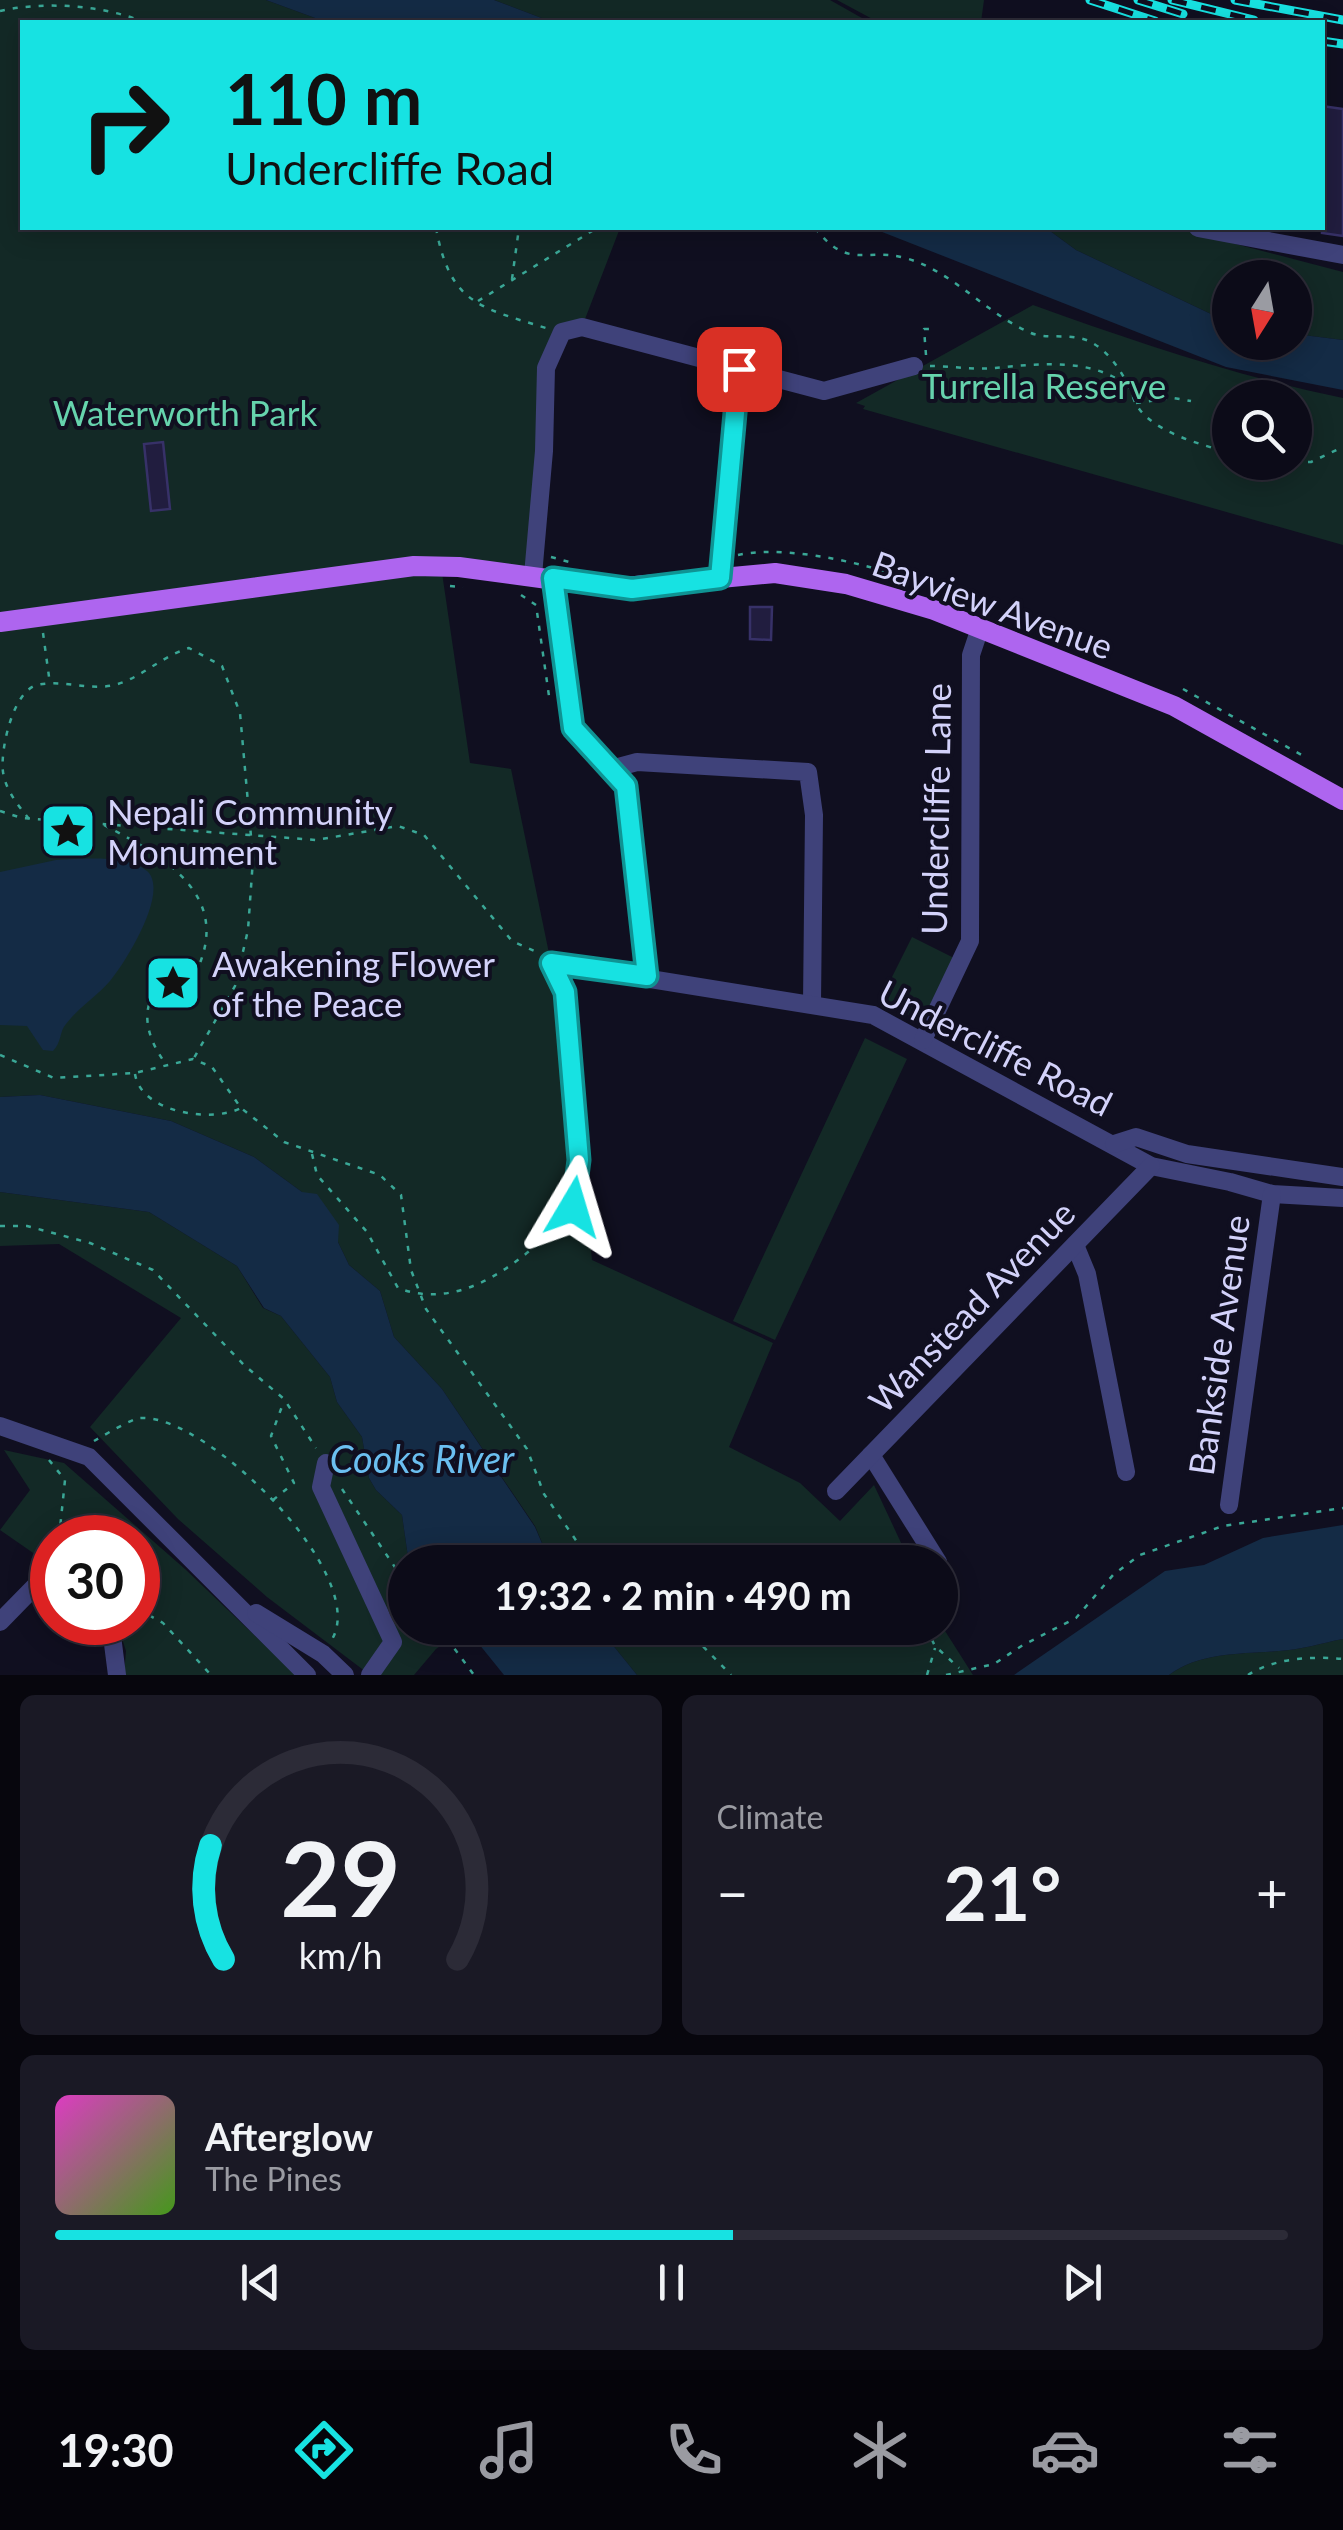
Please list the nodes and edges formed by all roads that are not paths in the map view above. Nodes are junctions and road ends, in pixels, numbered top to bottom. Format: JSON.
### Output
{"nodes":[{"id":1,"x":1208,"y":230,"type":"edge"},
{"id":2,"x":1343,"y":256,"type":"edge"},
{"id":3,"x":920,"y":361,"type":"road end"},
{"id":4,"x":739,"y":369,"type":"junction"},
{"id":5,"x":543,"y":577,"type":"junction"},
{"id":6,"x":720,"y":578,"type":"junction"},
{"id":7,"x":0,"y":622,"type":"edge"},
{"id":8,"x":979,"y":631,"type":"junction"},
{"id":9,"x":611,"y":769,"type":"junction"},
{"id":10,"x":1343,"y":800,"type":"edge"},
{"id":11,"x":647,"y":976,"type":"junction"},
{"id":12,"x":812,"y":1004,"type":"junction"},
{"id":13,"x":923,"y":1040,"type":"junction"},
{"id":14,"x":1114,"y":1144,"type":"junction"},
{"id":15,"x":1151,"y":1166,"type":"junction"},
{"id":16,"x":1343,"y":1177,"type":"edge"},
{"id":17,"x":1272,"y":1194,"type":"junction"},
{"id":18,"x":1343,"y":1198,"type":"edge"},
{"id":19,"x":573,"y":1207,"type":"road end"},
{"id":20,"x":1076,"y":1245,"type":"junction"},
{"id":21,"x":0,"y":1426,"type":"edge"},
{"id":22,"x":871,"y":1455,"type":"junction"},
{"id":23,"x":326,"y":1463,"type":"road end"},
{"id":24,"x":1126,"y":1472,"type":"dead end"},
{"id":25,"x":836,"y":1491,"type":"dead end"},
{"id":26,"x":1230,"y":1505,"type":"dead end"},
{"id":27,"x":927,"y":1545,"type":"edge"},
{"id":28,"x":30,"y":1590,"type":"edge"},
{"id":29,"x":234,"y":1600,"type":"junction"},
{"id":30,"x":0,"y":1622,"type":"edge"},
{"id":31,"x":113,"y":1645,"type":"edge"},
{"id":32,"x":317,"y":1650,"type":"junction"},
{"id":33,"x":302,"y":1671,"type":"edge"},
{"id":34,"x":117,"y":1675,"type":"edge"},
{"id":35,"x":346,"y":1675,"type":"edge"},
{"id":36,"x":370,"y":1675,"type":"edge"}],
"edges":[{"from":1,"to":2,"type":"street"},
{"from":3,"to":4,"type":"street"},
{"from":4,"to":5,"type":"street"},
{"from":4,"to":6,"type":"street"},
{"from":5,"to":6,"type":"main road","name":"Bayview Avenue"},
{"from":5,"to":7,"type":"main road","name":"Bayview Avenue"},
{"from":5,"to":9,"type":"street"},
{"from":6,"to":8,"type":"main road","name":"Bayview Avenue"},
{"from":8,"to":10,"type":"main road","name":"Bayview Avenue"},
{"from":8,"to":13,"type":"street","name":"Undercliffe Lane"},
{"from":9,"to":11,"type":"street"},
{"from":9,"to":12,"type":"street"},
{"from":11,"to":12,"type":"street","name":"Undercliffe Road"},
{"from":11,"to":19,"type":"street","name":"Undercliffe Road"},
{"from":12,"to":13,"type":"street","name":"Undercliffe Road"},
{"from":13,"to":14,"type":"street","name":"Undercliffe Road"},
{"from":14,"to":15,"type":"street","name":"Undercliffe Road"},
{"from":14,"to":16,"type":"street","name":"Undercliffe Road"},
{"from":15,"to":17,"type":"street","name":"Undercliffe Road"},
{"from":15,"to":20,"type":"street","name":"Wanstead Avenue"},
{"from":17,"to":18,"type":"street","name":"Undercliffe Road"},
{"from":17,"to":26,"type":"street","name":"Bankside Avenue"},
{"from":20,"to":22,"type":"street","name":"Wanstead Avenue"},
{"from":20,"to":24,"type":"street"},
{"from":21,"to":29,"type":"street"},
{"from":22,"to":25,"type":"street","name":"Wanstead Avenue"},
{"from":22,"to":27,"type":"street"},
{"from":23,"to":36,"type":"street"},
{"from":28,"to":30,"type":"street"},
{"from":29,"to":32,"type":"street"},
{"from":29,"to":33,"type":"street"},
{"from":31,"to":34,"type":"street"},
{"from":32,"to":33,"type":"street"},
{"from":32,"to":35,"type":"street"}]}
